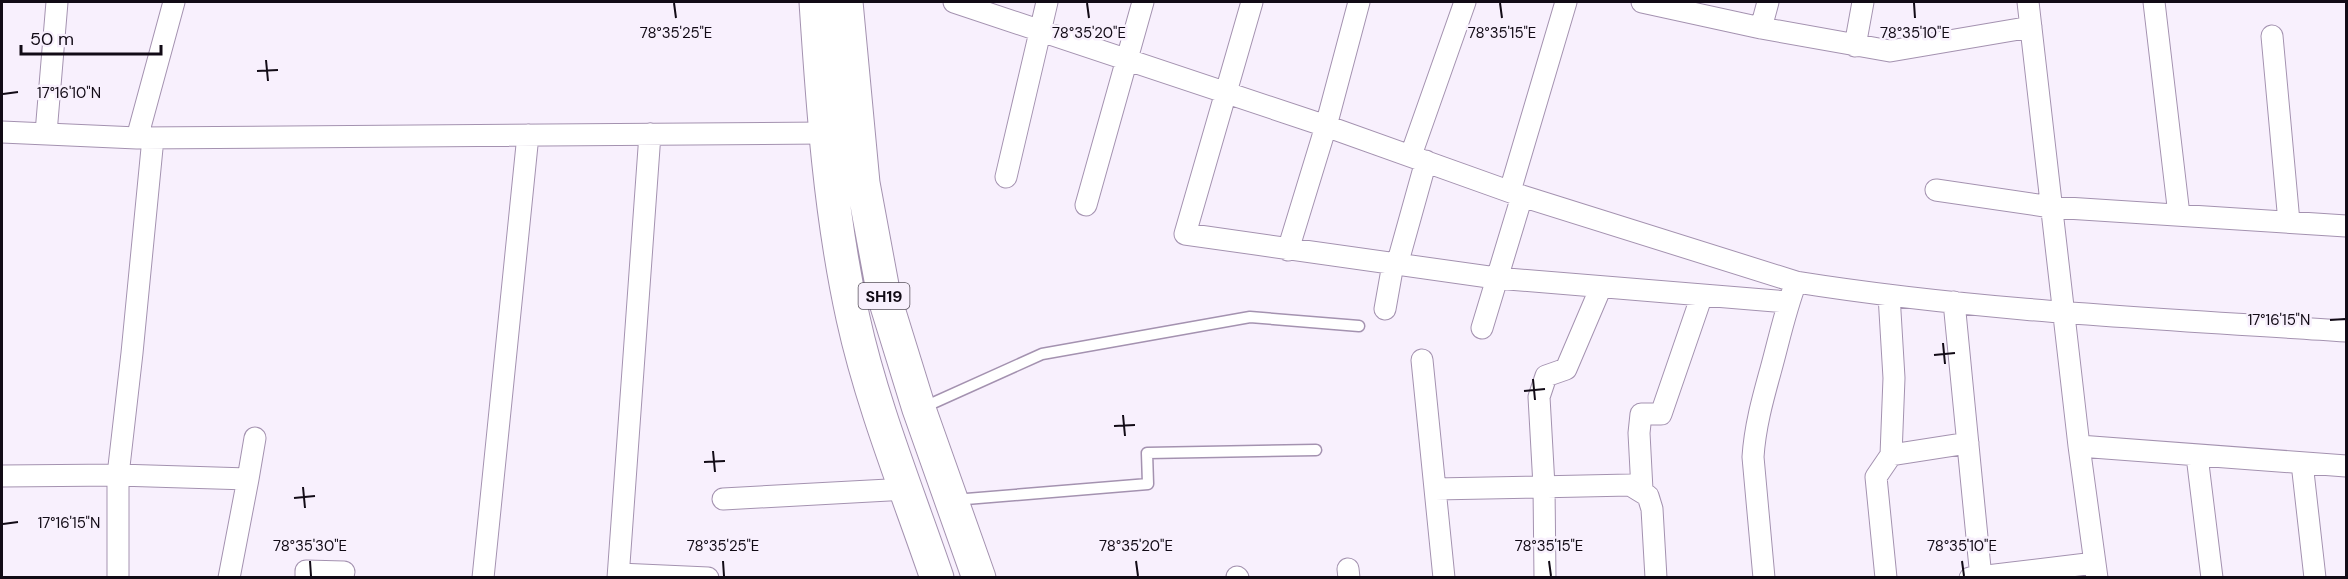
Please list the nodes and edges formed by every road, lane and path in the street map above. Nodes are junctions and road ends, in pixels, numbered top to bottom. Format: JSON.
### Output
{"nodes":[{"id":1,"x":57,"y":2,"type":"edge"},
{"id":2,"x":174,"y":2,"type":"edge"},
{"id":3,"x":816,"y":2,"type":"edge"},
{"id":4,"x":846,"y":2,"type":"edge"},
{"id":5,"x":954,"y":2,"type":"edge"},
{"id":6,"x":1047,"y":2,"type":"edge"},
{"id":7,"x":1143,"y":2,"type":"edge"},
{"id":8,"x":1252,"y":2,"type":"edge"},
{"id":9,"x":1359,"y":2,"type":"edge"},
{"id":10,"x":1465,"y":2,"type":"edge"},
{"id":11,"x":1566,"y":2,"type":"edge"},
{"id":12,"x":1646,"y":2,"type":"edge"},
{"id":13,"x":1768,"y":2,"type":"edge"},
{"id":14,"x":1863,"y":2,"type":"edge"},
{"id":15,"x":2028,"y":2,"type":"edge"},
{"id":16,"x":2154,"y":2,"type":"edge"},
{"id":17,"x":2031,"y":27,"type":"junction"},
{"id":18,"x":1761,"y":28,"type":"junction"},
{"id":19,"x":1040,"y":30,"type":"junction"},
{"id":20,"x":2272,"y":36,"type":"dead end"},
{"id":21,"x":1855,"y":46,"type":"junction"},
{"id":22,"x":1125,"y":59,"type":"junction"},
{"id":23,"x":1225,"y":92,"type":"junction"},
{"id":24,"x":1326,"y":126,"type":"junction"},
{"id":25,"x":2,"y":132,"type":"edge"},
{"id":26,"x":825,"y":133,"type":"junction"},
{"id":27,"x":46,"y":134,"type":"junction"},
{"id":28,"x":650,"y":134,"type":"junction"},
{"id":29,"x":528,"y":135,"type":"junction"},
{"id":30,"x":145,"y":138,"type":"junction"},
{"id":31,"x":1418,"y":158,"type":"junction"},
{"id":32,"x":1006,"y":177,"type":"dead end"},
{"id":33,"x":1936,"y":190,"type":"dead end"},
{"id":34,"x":1516,"y":194,"type":"junction"},
{"id":35,"x":1086,"y":205,"type":"dead end"},
{"id":36,"x":2051,"y":207,"type":"junction"},
{"id":37,"x":2179,"y":215,"type":"junction"},
{"id":38,"x":2289,"y":222,"type":"junction"},
{"id":39,"x":2346,"y":226,"type":"edge"},
{"id":40,"x":1288,"y":250,"type":"junction"},
{"id":41,"x":1395,"y":264,"type":"junction"},
{"id":42,"x":1496,"y":278,"type":"junction"},
{"id":43,"x":1796,"y":282,"type":"junction"},
{"id":44,"x":1601,"y":287,"type":"junction"},
{"id":45,"x":1702,"y":295,"type":"junction"},
{"id":46,"x":1889,"y":295,"type":"junction"},
{"id":47,"x":1788,"y":302,"type":"junction"},
{"id":48,"x":1954,"y":302,"type":"junction"},
{"id":49,"x":1385,"y":309,"type":"dead end"},
{"id":50,"x":2063,"y":312,"type":"junction"},
{"id":51,"x":1359,"y":326,"type":"dead end"},
{"id":52,"x":1482,"y":328,"type":"dead end"},
{"id":53,"x":2346,"y":331,"type":"edge"},
{"id":54,"x":1422,"y":360,"type":"dead end"},
{"id":55,"x":919,"y":409,"type":"junction"},
{"id":56,"x":255,"y":438,"type":"dead end"},
{"id":57,"x":1968,"y":443,"type":"junction"},
{"id":58,"x":2079,"y":446,"type":"junction"},
{"id":59,"x":1316,"y":450,"type":"dead end"},
{"id":60,"x":1891,"y":455,"type":"junction"},
{"id":61,"x":2197,"y":456,"type":"junction"},
{"id":62,"x":2302,"y":463,"type":"junction"},
{"id":63,"x":2346,"y":466,"type":"edge"},
{"id":64,"x":118,"y":475,"type":"junction"},
{"id":65,"x":2,"y":476,"type":"edge"},
{"id":66,"x":248,"y":479,"type":"junction"},
{"id":67,"x":1544,"y":486,"type":"junction"},
{"id":68,"x":907,"y":489,"type":"junction"},
{"id":69,"x":1435,"y":489,"type":"junction"},
{"id":70,"x":1642,"y":490,"type":"junction"},
{"id":71,"x":723,"y":499,"type":"dead end"},
{"id":72,"x":952,"y":500,"type":"junction"},
{"id":73,"x":2096,"y":570,"type":"edge"},
{"id":74,"x":344,"y":572,"type":"dead end"},
{"id":75,"x":618,"y":576,"type":"edge"},
{"id":76,"x":1978,"y":577,"type":"edge"},
{"id":77,"x":118,"y":578,"type":"edge"},
{"id":78,"x":229,"y":578,"type":"edge"},
{"id":79,"x":306,"y":578,"type":"edge"},
{"id":80,"x":483,"y":578,"type":"edge"},
{"id":81,"x":708,"y":578,"type":"edge"},
{"id":82,"x":937,"y":578,"type":"edge"},
{"id":83,"x":979,"y":578,"type":"edge"},
{"id":84,"x":1444,"y":578,"type":"edge"},
{"id":85,"x":1545,"y":578,"type":"edge"},
{"id":86,"x":1656,"y":578,"type":"edge"},
{"id":87,"x":1764,"y":578,"type":"edge"},
{"id":88,"x":1886,"y":578,"type":"edge"},
{"id":89,"x":2212,"y":578,"type":"edge"},
{"id":90,"x":2315,"y":578,"type":"edge"}],
"edges":[{"from":1,"to":27,"type":"street"},
{"from":2,"to":30,"type":"street"},
{"from":3,"to":26,"type":"main road","number":"SH19"},
{"from":4,"to":55,"type":"main road","number":"SH19"},
{"from":5,"to":19,"type":"street"},
{"from":6,"to":19,"type":"street"},
{"from":7,"to":22,"type":"street"},
{"from":8,"to":23,"type":"street"},
{"from":9,"to":24,"type":"street"},
{"from":10,"to":31,"type":"street"},
{"from":11,"to":34,"type":"street"},
{"from":12,"to":18,"type":"street"},
{"from":13,"to":18,"type":"street"},
{"from":14,"to":21,"type":"street"},
{"from":15,"to":17,"type":"street"},
{"from":16,"to":37,"type":"street"},
{"from":17,"to":21,"type":"street"},
{"from":17,"to":36,"type":"street"},
{"from":18,"to":21,"type":"street"},
{"from":19,"to":22,"type":"street"},
{"from":19,"to":32,"type":"street"},
{"from":20,"to":38,"type":"street"},
{"from":22,"to":23,"type":"street"},
{"from":22,"to":35,"type":"street"},
{"from":23,"to":24,"type":"street"},
{"from":23,"to":40,"type":"street"},
{"from":24,"to":31,"type":"street"},
{"from":24,"to":40,"type":"street"},
{"from":25,"to":27,"type":"street"},
{"from":26,"to":28,"type":"street"},
{"from":26,"to":68,"type":"main road","number":"SH19"},
{"from":27,"to":30,"type":"street"},
{"from":28,"to":29,"type":"street"},
{"from":28,"to":75,"type":"street"},
{"from":29,"to":30,"type":"street"},
{"from":29,"to":80,"type":"street"},
{"from":30,"to":64,"type":"street"},
{"from":31,"to":34,"type":"street"},
{"from":31,"to":41,"type":"street"},
{"from":33,"to":36,"type":"street"},
{"from":34,"to":42,"type":"street"},
{"from":34,"to":43,"type":"street"},
{"from":36,"to":37,"type":"street"},
{"from":36,"to":50,"type":"street"},
{"from":37,"to":38,"type":"street"},
{"from":38,"to":39,"type":"street"},
{"from":40,"to":41,"type":"street"},
{"from":41,"to":42,"type":"street"},
{"from":41,"to":49,"type":"street"},
{"from":42,"to":44,"type":"street"},
{"from":42,"to":52,"type":"street"},
{"from":43,"to":46,"type":"street"},
{"from":43,"to":47,"type":"street"},
{"from":44,"to":45,"type":"street"},
{"from":44,"to":67,"type":"street"},
{"from":45,"to":47,"type":"street"},
{"from":45,"to":70,"type":"street"},
{"from":46,"to":48,"type":"street"},
{"from":46,"to":60,"type":"street"},
{"from":47,"to":87,"type":"street"},
{"from":48,"to":50,"type":"street"},
{"from":48,"to":57,"type":"street"},
{"from":50,"to":53,"type":"street"},
{"from":50,"to":58,"type":"street"},
{"from":51,"to":55,"type":"lane"},
{"from":54,"to":69,"type":"street"},
{"from":55,"to":72,"type":"main road","number":"SH19"},
{"from":56,"to":66,"type":"street"},
{"from":57,"to":60,"type":"street"},
{"from":57,"to":76,"type":"street"},
{"from":58,"to":61,"type":"street"},
{"from":58,"to":73,"type":"street"},
{"from":59,"to":72,"type":"lane"},
{"from":60,"to":88,"type":"street"},
{"from":61,"to":62,"type":"street"},
{"from":61,"to":89,"type":"street"},
{"from":62,"to":63,"type":"street"},
{"from":62,"to":90,"type":"street"},
{"from":64,"to":65,"type":"street"},
{"from":64,"to":66,"type":"street"},
{"from":64,"to":77,"type":"street"},
{"from":66,"to":78,"type":"street"},
{"from":67,"to":69,"type":"street"},
{"from":67,"to":70,"type":"street"},
{"from":67,"to":85,"type":"street"},
{"from":68,"to":71,"type":"street"},
{"from":68,"to":82,"type":"main road","number":"SH19"},
{"from":69,"to":84,"type":"street"},
{"from":70,"to":86,"type":"street"},
{"from":72,"to":83,"type":"main road","number":"SH19"},
{"from":73,"to":76,"type":"street"},
{"from":74,"to":79,"type":"street"},
{"from":75,"to":81,"type":"street"}]}
